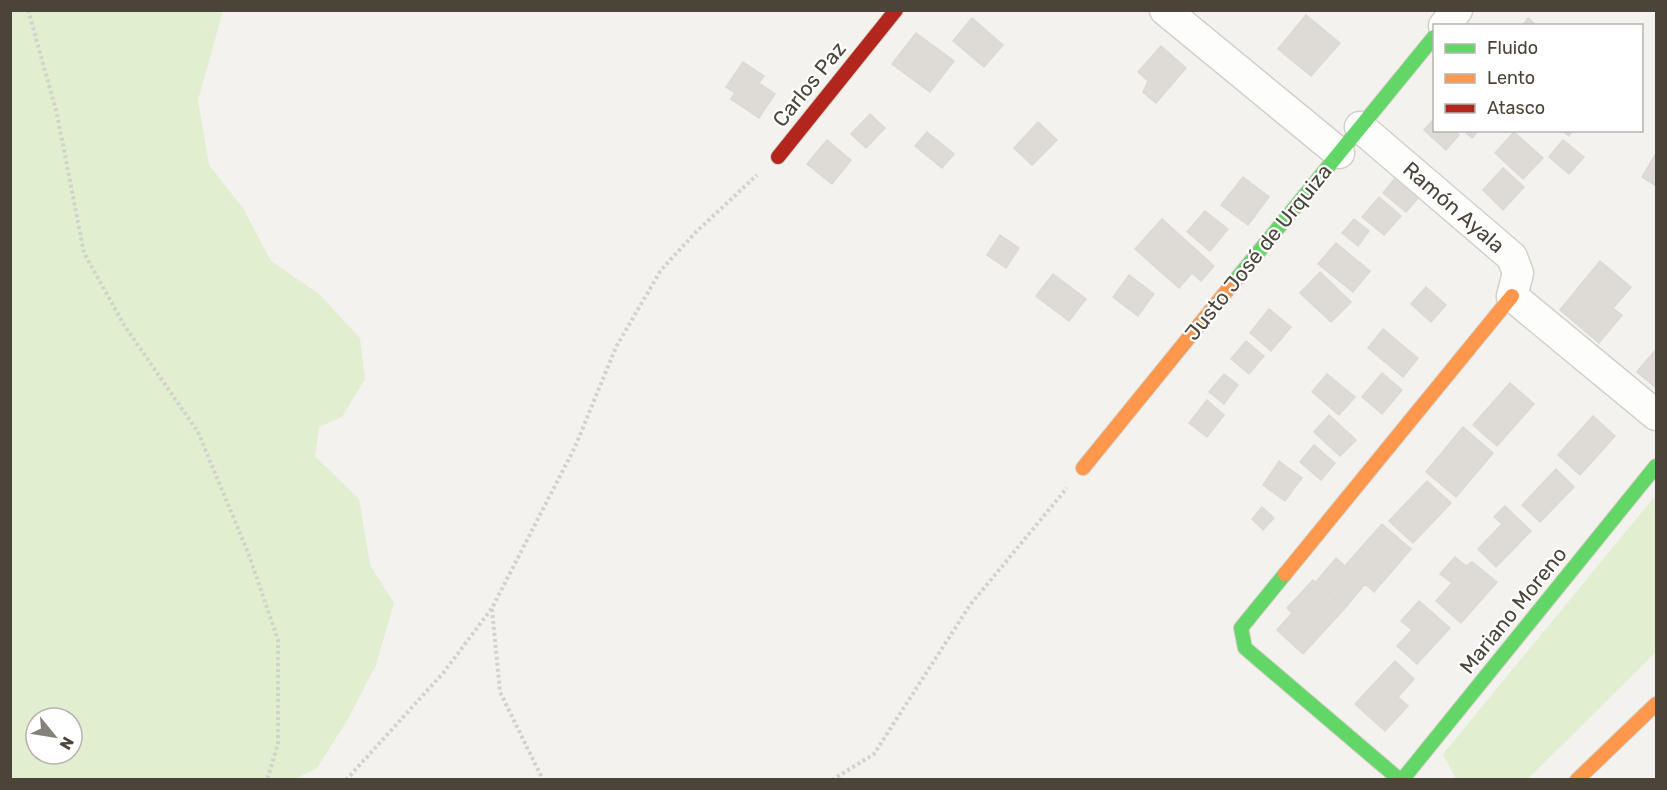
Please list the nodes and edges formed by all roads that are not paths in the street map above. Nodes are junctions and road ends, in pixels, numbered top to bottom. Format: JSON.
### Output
{"nodes":[{"id":1,"x":896,"y":10,"type":"edge"},
{"id":2,"x":1165,"y":10,"type":"edge"},
{"id":3,"x":1457,"y":10,"type":"edge"},
{"id":4,"x":1446,"y":24,"type":"edge"},
{"id":5,"x":1433,"y":38,"type":"edge"},
{"id":6,"x":1360,"y":127,"type":"junction"},
{"id":7,"x":1339,"y":153,"type":"junction"},
{"id":8,"x":778,"y":157,"type":"road end"},
{"id":9,"x":1512,"y":297,"type":"junction"},
{"id":10,"x":1656,"y":415,"type":"edge"},
{"id":11,"x":1656,"y":466,"type":"edge"},
{"id":12,"x":1083,"y":468,"type":"road end"},
{"id":13,"x":1656,"y":704,"type":"edge"},
{"id":14,"x":1401,"y":780,"type":"edge"},
{"id":15,"x":1577,"y":780,"type":"edge"}],
"edges":[{"from":1,"to":8,"type":"street","name":"Carlos Paz"},
{"from":2,"to":7,"type":"street"},
{"from":3,"to":4,"type":"street"},
{"from":5,"to":6,"type":"street","name":"Justo José de Urquiza"},
{"from":6,"to":7,"type":"street","name":"Justo José de Urquiza"},
{"from":6,"to":9,"type":"street","name":"Ramón Ayala"},
{"from":7,"to":12,"type":"street","name":"Justo José de Urquiza"},
{"from":9,"to":10,"type":"street"},
{"from":9,"to":14,"type":"street"},
{"from":11,"to":14,"type":"street","name":"Mariano Moreno"},
{"from":13,"to":15,"type":"street"}]}
